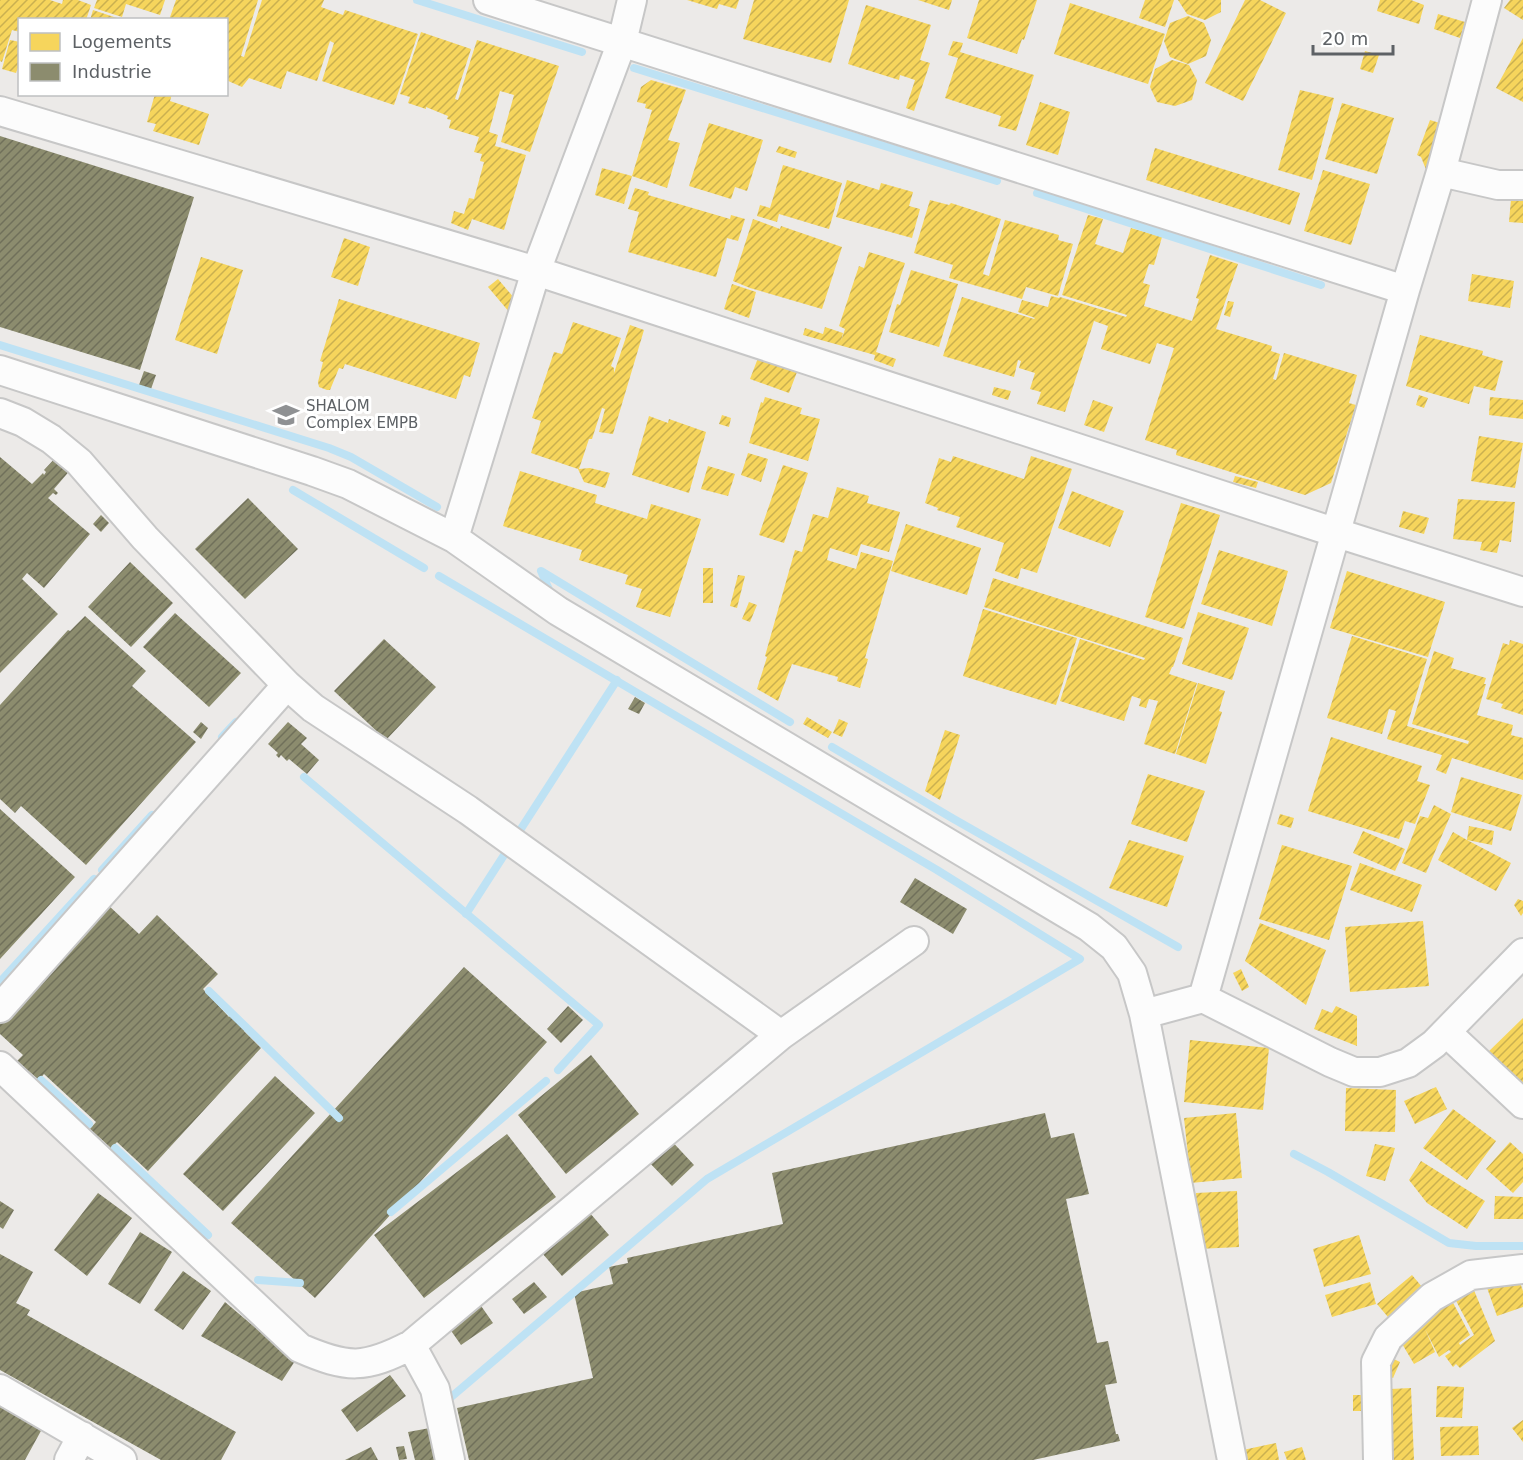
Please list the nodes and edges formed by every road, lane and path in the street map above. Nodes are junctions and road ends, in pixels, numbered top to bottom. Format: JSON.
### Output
{"nodes":[{"id":1,"x":488,"y":0,"type":"edge"},
{"id":2,"x":632,"y":0,"type":"edge"},
{"id":3,"x":1488,"y":0,"type":"edge"},
{"id":4,"x":622,"y":42,"type":"junction"},
{"id":5,"x":0,"y":111,"type":"edge"},
{"id":6,"x":1441,"y":172,"type":"junction"},
{"id":7,"x":1523,"y":185,"type":"edge"},
{"id":8,"x":536,"y":271,"type":"junction"},
{"id":9,"x":1404,"y":290,"type":"junction"},
{"id":10,"x":0,"y":370,"type":"edge"},
{"id":11,"x":0,"y":413,"type":"edge"},
{"id":12,"x":1337,"y":533,"type":"junction"},
{"id":13,"x":454,"y":538,"type":"junction"},
{"id":14,"x":1523,"y":591,"type":"edge"},
{"id":15,"x":287,"y":685,"type":"junction"},
{"id":16,"x":914,"y":941,"type":"dead end"},
{"id":17,"x":1523,"y":953,"type":"edge"},
{"id":18,"x":1203,"y":998,"type":"junction"},
{"id":19,"x":0,"y":1008,"type":"edge"},
{"id":20,"x":1144,"y":1014,"type":"junction"},
{"id":21,"x":1446,"y":1032,"type":"junction"},
{"id":22,"x":781,"y":1035,"type":"junction"},
{"id":23,"x":0,"y":1066,"type":"edge"},
{"id":24,"x":1523,"y":1104,"type":"edge"},
{"id":25,"x":1523,"y":1269,"type":"edge"},
{"id":26,"x":411,"y":1345,"type":"junction"},
{"id":27,"x":0,"y":1389,"type":"edge"},
{"id":28,"x":75,"y":1448,"type":"edge"},
{"id":29,"x":122,"y":1460,"type":"edge"},
{"id":30,"x":450,"y":1460,"type":"edge"},
{"id":31,"x":1232,"y":1460,"type":"edge"},
{"id":32,"x":1378,"y":1460,"type":"edge"}],
"edges":[{"from":1,"to":4,"type":"street"},
{"from":2,"to":4,"type":"street"},
{"from":3,"to":6,"type":"street"},
{"from":4,"to":8,"type":"street"},
{"from":4,"to":9,"type":"street"},
{"from":5,"to":8,"type":"street"},
{"from":6,"to":7,"type":"street"},
{"from":6,"to":9,"type":"street"},
{"from":8,"to":12,"type":"street"},
{"from":8,"to":13,"type":"street"},
{"from":9,"to":12,"type":"street"},
{"from":10,"to":13,"type":"street"},
{"from":11,"to":15,"type":"street"},
{"from":12,"to":14,"type":"street"},
{"from":12,"to":18,"type":"street"},
{"from":13,"to":20,"type":"street"},
{"from":15,"to":19,"type":"street"},
{"from":15,"to":22,"type":"street"},
{"from":16,"to":22,"type":"street"},
{"from":17,"to":21,"type":"street"},
{"from":18,"to":20,"type":"street"},
{"from":18,"to":21,"type":"street"},
{"from":20,"to":31,"type":"street"},
{"from":21,"to":24,"type":"street"},
{"from":22,"to":26,"type":"street"},
{"from":23,"to":26,"type":"street"},
{"from":25,"to":32,"type":"street"},
{"from":26,"to":30,"type":"street"},
{"from":27,"to":28,"type":"street"},
{"from":28,"to":29,"type":"street"}]}
